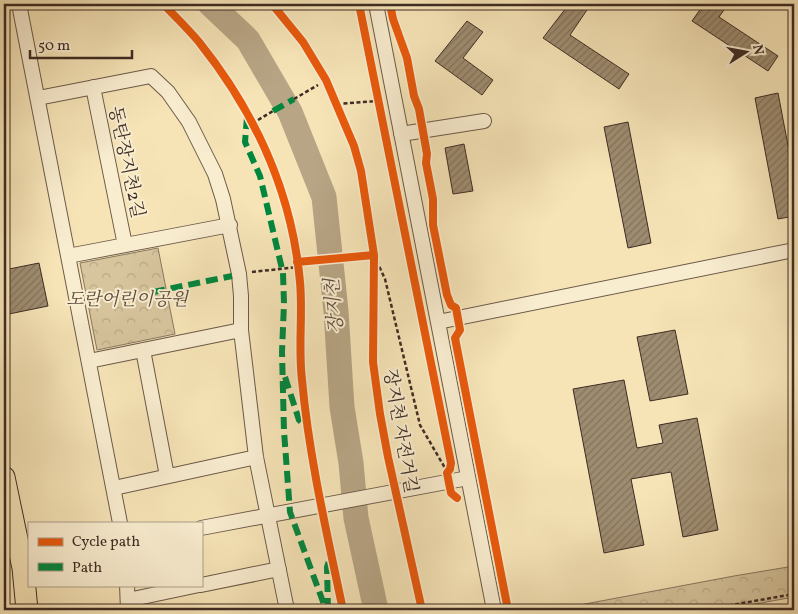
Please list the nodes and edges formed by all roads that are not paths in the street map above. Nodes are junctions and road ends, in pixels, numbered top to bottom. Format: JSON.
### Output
{"nodes":[{"id":1,"x":19,"y":4,"type":"edge"},
{"id":2,"x":376,"y":4,"type":"edge"},
{"id":3,"x":93,"y":87,"type":"junction"},
{"id":4,"x":38,"y":98,"type":"junction"},
{"id":5,"x":484,"y":121,"type":"dead end"},
{"id":6,"x":401,"y":134,"type":"junction"},
{"id":7,"x":230,"y":224,"type":"junction"},
{"id":8,"x":125,"y":245,"type":"junction"},
{"id":9,"x":794,"y":250,"type":"edge"},
{"id":10,"x":68,"y":256,"type":"junction"},
{"id":11,"x":438,"y":322,"type":"junction"},
{"id":12,"x":241,"y":330,"type":"junction"},
{"id":13,"x":143,"y":350,"type":"junction"},
{"id":14,"x":89,"y":361,"type":"junction"},
{"id":15,"x":256,"y":457,"type":"junction"},
{"id":16,"x":167,"y":476,"type":"junction"},
{"id":17,"x":4,"y":477,"type":"edge"},
{"id":18,"x":468,"y":478,"type":"junction"},
{"id":19,"x":114,"y":488,"type":"junction"},
{"id":20,"x":267,"y":516,"type":"junction"},
{"id":21,"x":120,"y":522,"type":"edge"},
{"id":22,"x":202,"y":528,"type":"edge"},
{"id":23,"x":25,"y":561,"type":"edge"},
{"id":24,"x":278,"y":569,"type":"junction"},
{"id":25,"x":202,"y":585,"type":"edge"},
{"id":26,"x":127,"y":586,"type":"edge"},
{"id":27,"x":196,"y":586,"type":"edge"},
{"id":28,"x":128,"y":605,"type":"edge"},
{"id":29,"x":27,"y":610,"type":"edge"},
{"id":30,"x":287,"y":610,"type":"edge"},
{"id":31,"x":494,"y":610,"type":"edge"}],
"edges":[{"from":1,"to":4,"type":"street"},
{"from":2,"to":6,"type":"street"},
{"from":3,"to":4,"type":"street","name":"동탄장지천2길"},
{"from":3,"to":7,"type":"street","name":"동탄장지천2길"},
{"from":3,"to":8,"type":"street","name":"동탄장지천2길"},
{"from":4,"to":10,"type":"street"},
{"from":5,"to":6,"type":"street"},
{"from":6,"to":11,"type":"street"},
{"from":7,"to":8,"type":"street","name":"동탄장지천2길"},
{"from":7,"to":12,"type":"street","name":"동탄장지천2길"},
{"from":8,"to":10,"type":"street","name":"동탄장지천2길"},
{"from":9,"to":11,"type":"street"},
{"from":10,"to":14,"type":"street"},
{"from":11,"to":18,"type":"street"},
{"from":12,"to":13,"type":"street"},
{"from":12,"to":15,"type":"street","name":"동탄장지천2길"},
{"from":13,"to":14,"type":"street"},
{"from":13,"to":16,"type":"street"},
{"from":14,"to":19,"type":"street"},
{"from":15,"to":16,"type":"street"},
{"from":15,"to":20,"type":"street","name":"동탄장지천2길"},
{"from":16,"to":19,"type":"street"},
{"from":17,"to":23,"type":"main road"},
{"from":18,"to":20,"type":"street"},
{"from":18,"to":31,"type":"street"},
{"from":19,"to":21,"type":"street"},
{"from":20,"to":22,"type":"street"},
{"from":20,"to":24,"type":"street","name":"동탄장지천2길"},
{"from":23,"to":29,"type":"main road"},
{"from":24,"to":25,"type":"street"},
{"from":24,"to":30,"type":"street","name":"동탄장지천2길"},
{"from":26,"to":28,"type":"street"},
{"from":27,"to":28,"type":"street"}]}
